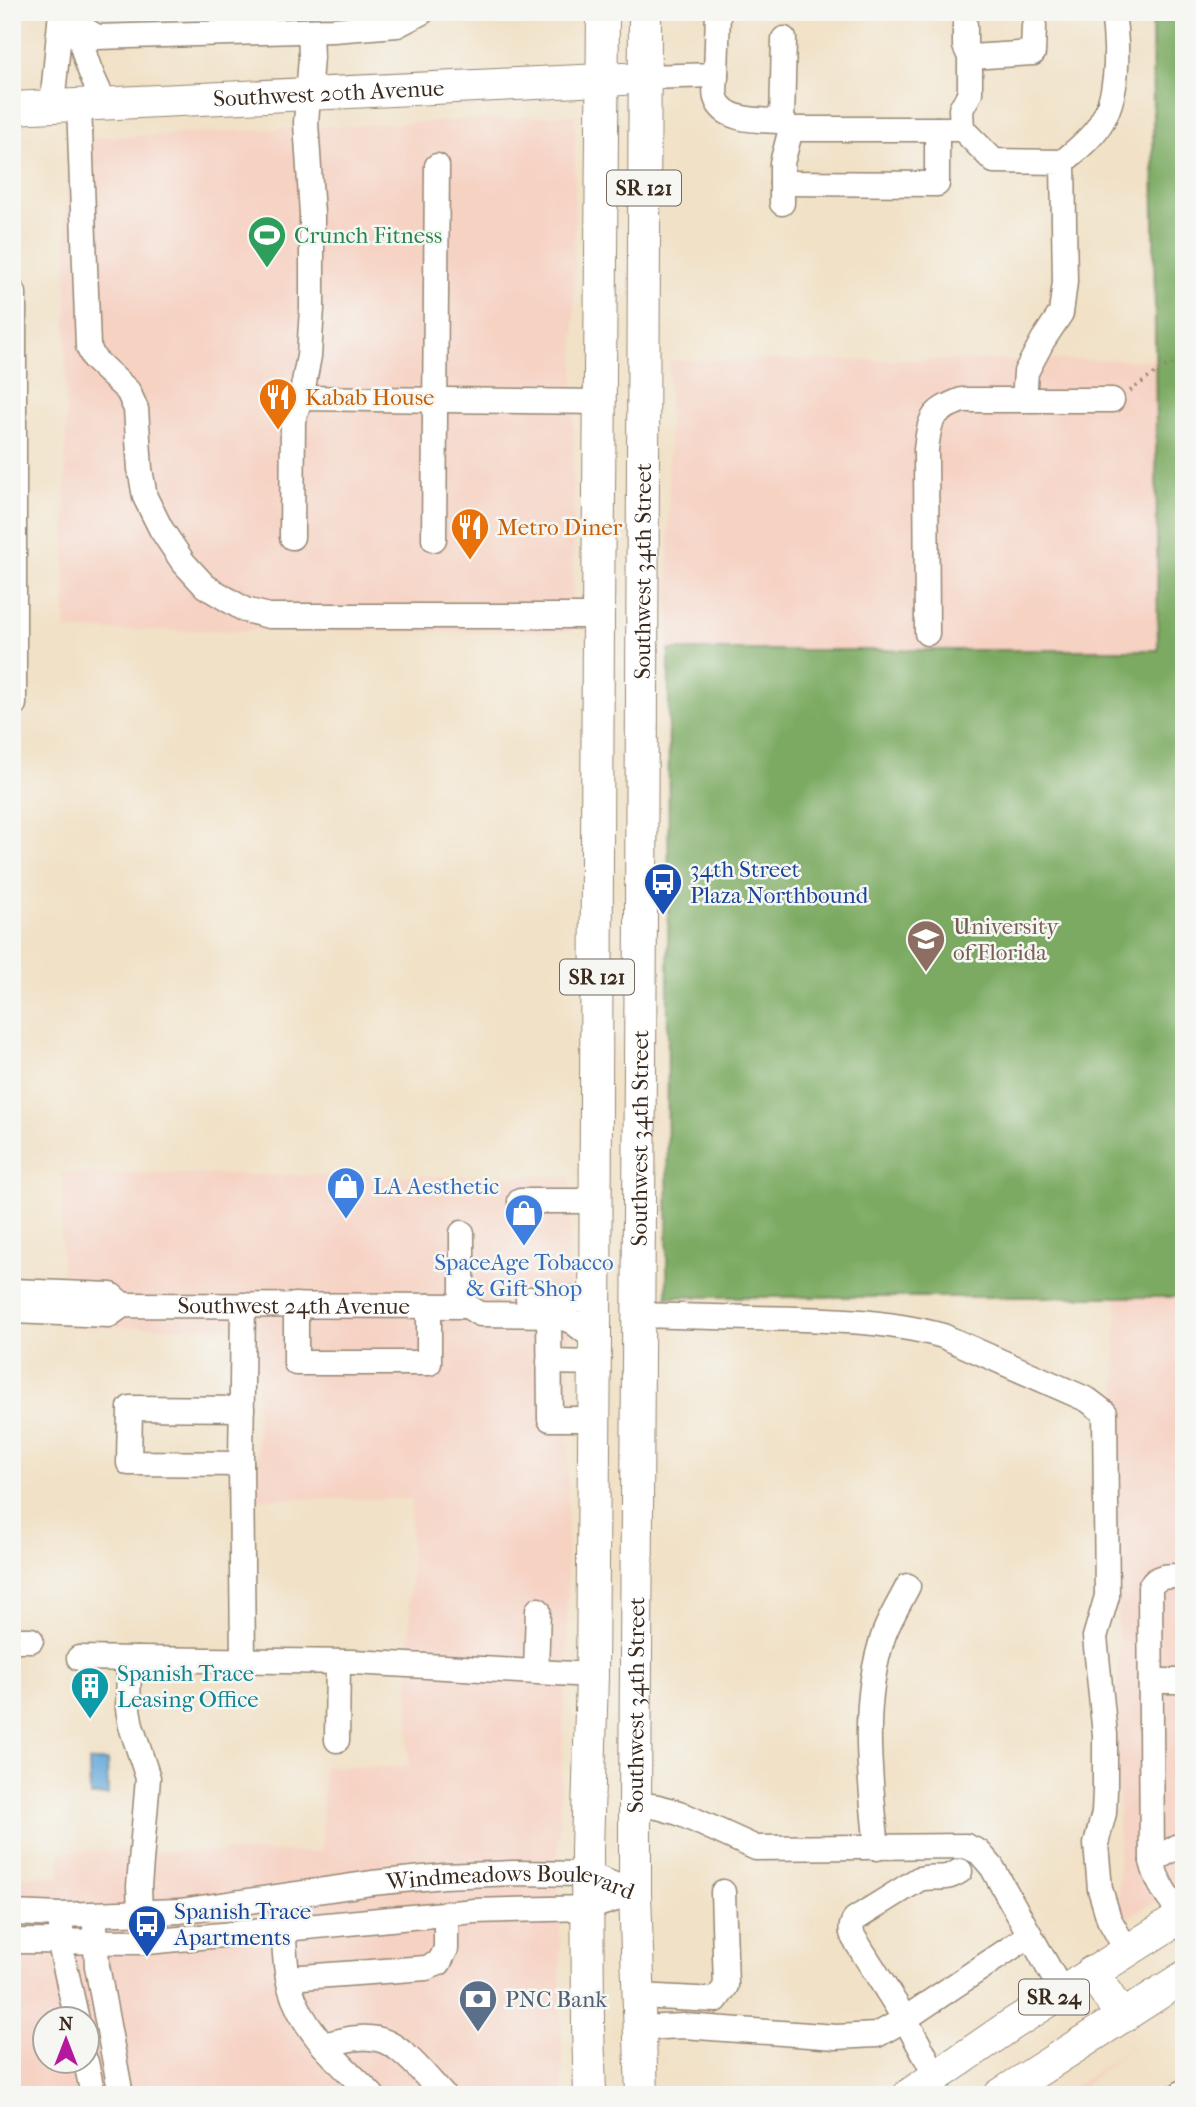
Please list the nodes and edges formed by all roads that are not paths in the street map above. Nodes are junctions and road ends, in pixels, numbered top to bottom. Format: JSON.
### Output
{"nodes":[{"id":1,"x":422,"y":12,"type":"edge"},
{"id":2,"x":603,"y":12,"type":"edge"},
{"id":3,"x":645,"y":12,"type":"edge"},
{"id":4,"x":718,"y":12,"type":"edge"},
{"id":5,"x":1113,"y":12,"type":"edge"},
{"id":6,"x":73,"y":17,"type":"edge"},
{"id":7,"x":965,"y":25,"type":"dead end"},
{"id":8,"x":1034,"y":26,"type":"dead end"},
{"id":9,"x":310,"y":31,"type":"junction"},
{"id":10,"x":784,"y":39,"type":"dead end"},
{"id":11,"x":82,"y":52,"type":"junction"},
{"id":12,"x":970,"y":57,"type":"junction"},
{"id":13,"x":716,"y":75,"type":"junction"},
{"id":14,"x":645,"y":77,"type":"junction"},
{"id":15,"x":603,"y":80,"type":"junction"},
{"id":16,"x":307,"y":94,"type":"junction"},
{"id":17,"x":75,"y":105,"type":"junction"},
{"id":18,"x":12,"y":108,"type":"edge"},
{"id":19,"x":787,"y":125,"type":"junction"},
{"id":20,"x":937,"y":129,"type":"junction"},
{"id":21,"x":962,"y":129,"type":"junction"},
{"id":22,"x":1063,"y":162,"type":"junction"},
{"id":23,"x":437,"y":166,"type":"dead end"},
{"id":24,"x":12,"y":292,"type":"edge"},
{"id":25,"x":13,"y":385,"type":"edge"},
{"id":26,"x":301,"y":398,"type":"junction"},
{"id":27,"x":435,"y":399,"type":"junction"},
{"id":28,"x":1024,"y":400,"type":"junction"},
{"id":29,"x":1112,"y":400,"type":"road end"},
{"id":30,"x":600,"y":402,"type":"junction"},
{"id":31,"x":292,"y":537,"type":"dead end"},
{"id":32,"x":434,"y":539,"type":"dead end"},
{"id":33,"x":642,"y":552,"type":"junction"},
{"id":34,"x":598,"y":617,"type":"junction"},
{"id":35,"x":927,"y":633,"type":"dead end"},
{"id":36,"x":13,"y":656,"type":"edge"},
{"id":37,"x":12,"y":706,"type":"edge"},
{"id":38,"x":596,"y":1082,"type":"junction"},
{"id":39,"x":520,"y":1201,"type":"dead end"},
{"id":40,"x":596,"y":1201,"type":"junction"},
{"id":41,"x":462,"y":1233,"type":"dead end"},
{"id":42,"x":12,"y":1291,"type":"edge"},
{"id":43,"x":596,"y":1299,"type":"junction"},
{"id":44,"x":123,"y":1305,"type":"junction"},
{"id":45,"x":243,"y":1305,"type":"junction"},
{"id":46,"x":296,"y":1305,"type":"junction"},
{"id":47,"x":429,"y":1306,"type":"junction"},
{"id":48,"x":464,"y":1307,"type":"junction"},
{"id":49,"x":12,"y":1311,"type":"edge"},
{"id":50,"x":549,"y":1315,"type":"junction"},
{"id":51,"x":638,"y":1315,"type":"junction"},
{"id":52,"x":595,"y":1351,"type":"junction"},
{"id":53,"x":549,"y":1362,"type":"junction"},
{"id":54,"x":242,"y":1409,"type":"junction"},
{"id":55,"x":594,"y":1419,"type":"junction"},
{"id":56,"x":241,"y":1464,"type":"junction"},
{"id":57,"x":637,"y":1514,"type":"junction"},
{"id":58,"x":1184,"y":1576,"type":"edge"},
{"id":59,"x":908,"y":1586,"type":"dead end"},
{"id":60,"x":538,"y":1610,"type":"dead end"},
{"id":61,"x":79,"y":1658,"type":"dead end"},
{"id":62,"x":137,"y":1659,"type":"junction"},
{"id":63,"x":243,"y":1661,"type":"junction"},
{"id":64,"x":338,"y":1661,"type":"junction"},
{"id":65,"x":536,"y":1671,"type":"junction"},
{"id":66,"x":592,"y":1675,"type":"junction"},
{"id":67,"x":1151,"y":1681,"type":"junction"},
{"id":68,"x":1184,"y":1681,"type":"edge"},
{"id":69,"x":337,"y":1740,"type":"dead end"},
{"id":70,"x":635,"y":1751,"type":"junction"},
{"id":71,"x":635,"y":1804,"type":"junction"},
{"id":72,"x":1184,"y":1843,"type":"edge"},
{"id":73,"x":877,"y":1848,"type":"junction"},
{"id":74,"x":1152,"y":1861,"type":"junction"},
{"id":75,"x":960,"y":1871,"type":"dead end"},
{"id":76,"x":587,"y":1874,"type":"junction"},
{"id":77,"x":723,"y":1892,"type":"dead end"},
{"id":78,"x":635,"y":1893,"type":"junction"},
{"id":79,"x":282,"y":1897,"type":"junction"},
{"id":80,"x":587,"y":1908,"type":"junction"},
{"id":81,"x":140,"y":1912,"type":"junction"},
{"id":82,"x":12,"y":1913,"type":"edge"},
{"id":83,"x":446,"y":1913,"type":"junction"},
{"id":84,"x":61,"y":1914,"type":"junction"},
{"id":85,"x":95,"y":1914,"type":"junction"},
{"id":86,"x":1183,"y":1916,"type":"edge"},
{"id":87,"x":284,"y":1928,"type":"junction"},
{"id":88,"x":1030,"y":1935,"type":"junction"},
{"id":89,"x":12,"y":1941,"type":"edge"},
{"id":90,"x":61,"y":1942,"type":"junction"},
{"id":91,"x":96,"y":1942,"type":"junction"},
{"id":92,"x":1126,"y":1951,"type":"junction"},
{"id":93,"x":1093,"y":1972,"type":"junction"},
{"id":94,"x":1184,"y":1977,"type":"edge"},
{"id":95,"x":288,"y":1978,"type":"junction"},
{"id":96,"x":1062,"y":1992,"type":"junction"},
{"id":97,"x":639,"y":1996,"type":"junction"},
{"id":98,"x":1184,"y":1996,"type":"edge"},
{"id":99,"x":74,"y":2006,"type":"edge"},
{"id":100,"x":1122,"y":2017,"type":"junction"},
{"id":101,"x":905,"y":2019,"type":"junction"},
{"id":102,"x":640,"y":2028,"type":"junction"},
{"id":103,"x":323,"y":2045,"type":"junction"},
{"id":104,"x":89,"y":2076,"type":"edge"},
{"id":105,"x":936,"y":2076,"type":"junction"},
{"id":106,"x":1184,"y":2091,"type":"edge"},
{"id":107,"x":93,"y":2095,"type":"edge"},
{"id":108,"x":121,"y":2095,"type":"edge"},
{"id":109,"x":372,"y":2095,"type":"edge"},
{"id":110,"x":443,"y":2095,"type":"edge"},
{"id":111,"x":590,"y":2095,"type":"edge"},
{"id":112,"x":642,"y":2095,"type":"edge"},
{"id":113,"x":909,"y":2095,"type":"edge"},
{"id":114,"x":1000,"y":2095,"type":"edge"},
{"id":115,"x":1179,"y":2095,"type":"edge"}],
"edges":[{"from":1,"to":9,"type":"street"},
{"from":2,"to":15,"type":"main road","name":"Southwest 34th Street","number":"SR 121"},
{"from":3,"to":14,"type":"main road","name":"Southwest 34th Street","number":"SR 121"},
{"from":4,"to":13,"type":"street"},
{"from":5,"to":22,"type":"street"},
{"from":6,"to":9,"type":"street"},
{"from":6,"to":11,"type":"street"},
{"from":6,"to":17,"type":"street"},
{"from":7,"to":12,"type":"street"},
{"from":8,"to":12,"type":"street"},
{"from":9,"to":16,"type":"street"},
{"from":10,"to":19,"type":"street"},
{"from":11,"to":17,"type":"street"},
{"from":11,"to":17,"type":"street"},
{"from":12,"to":21,"type":"street"},
{"from":13,"to":14,"type":"street"},
{"from":13,"to":19,"type":"street"},
{"from":14,"to":15,"type":"main road","name":"Southwest 20th Avenue"},
{"from":14,"to":33,"type":"main road","name":"Southwest 34th Street","number":"SR 121"},
{"from":15,"to":16,"type":"main road","name":"Southwest 20th Avenue"},
{"from":15,"to":30,"type":"main road","name":"Southwest 34th Street","number":"SR 121"},
{"from":16,"to":17,"type":"main road","name":"Southwest 20th Avenue"},
{"from":16,"to":26,"type":"street"},
{"from":17,"to":18,"type":"main road","name":"Southwest 20th Avenue"},
{"from":17,"to":34,"type":"street"},
{"from":19,"to":20,"type":"street"},
{"from":19,"to":20,"type":"street"},
{"from":20,"to":21,"type":"street"},
{"from":21,"to":22,"type":"street"},
{"from":22,"to":28,"type":"street"},
{"from":23,"to":27,"type":"street"},
{"from":24,"to":25,"type":"street"},
{"from":25,"to":36,"type":"street"},
{"from":26,"to":27,"type":"street"},
{"from":26,"to":31,"type":"street"},
{"from":27,"to":30,"type":"street"},
{"from":27,"to":32,"type":"street"},
{"from":28,"to":29,"type":"street"},
{"from":28,"to":35,"type":"street"},
{"from":30,"to":33,"type":"main road"},
{"from":30,"to":34,"type":"main road","name":"Southwest 34th Street","number":"SR 121"},
{"from":33,"to":51,"type":"main road","name":"Southwest 34th Street","number":"SR 121"},
{"from":34,"to":38,"type":"main road","name":"Southwest 34th Street","number":"SR 121"},
{"from":36,"to":37,"type":"street"},
{"from":38,"to":40,"type":"main road","name":"Southwest 34th Street","number":"SR 121"},
{"from":38,"to":51,"type":"main road"},
{"from":39,"to":40,"type":"street"},
{"from":40,"to":43,"type":"main road","name":"Southwest 34th Street","number":"SR 121"},
{"from":41,"to":48,"type":"street"},
{"from":42,"to":44,"type":"street","name":"Southwest 24th Avenue"},
{"from":43,"to":48,"type":"street","name":"Southwest 24th Avenue"},
{"from":43,"to":52,"type":"main road","name":"Southwest 34th Street","number":"SR 121"},
{"from":43,"to":57,"type":"main road"},
{"from":44,"to":45,"type":"street","name":"Southwest 24th Avenue"},
{"from":44,"to":49,"type":"street","name":"Southwest 24th Avenue"},
{"from":45,"to":46,"type":"street","name":"Southwest 24th Avenue"},
{"from":45,"to":54,"type":"street"},
{"from":46,"to":47,"type":"street","name":"Southwest 24th Avenue"},
{"from":46,"to":47,"type":"street"},
{"from":47,"to":48,"type":"street","name":"Southwest 24th Avenue"},
{"from":48,"to":50,"type":"street","name":"Southwest 24th Avenue"},
{"from":50,"to":52,"type":"street","name":"Southwest 24th Avenue"},
{"from":50,"to":53,"type":"street"},
{"from":51,"to":57,"type":"main road","name":"Southwest 34th Street","number":"SR 121"},
{"from":51,"to":92,"type":"street"},
{"from":52,"to":53,"type":"street"},
{"from":52,"to":55,"type":"main road","name":"Southwest 34th Street","number":"SR 121"},
{"from":53,"to":55,"type":"street"},
{"from":54,"to":56,"type":"street"},
{"from":54,"to":56,"type":"street"},
{"from":55,"to":66,"type":"main road","name":"Southwest 34th Street","number":"SR 121"},
{"from":56,"to":63,"type":"street"},
{"from":57,"to":70,"type":"main road","name":"Southwest 34th Street","number":"SR 121"},
{"from":58,"to":67,"type":"street"},
{"from":59,"to":73,"type":"street"},
{"from":60,"to":65,"type":"street"},
{"from":61,"to":62,"type":"street"},
{"from":62,"to":63,"type":"street"},
{"from":62,"to":81,"type":"street"},
{"from":63,"to":64,"type":"street"},
{"from":64,"to":65,"type":"street"},
{"from":64,"to":69,"type":"street"},
{"from":65,"to":66,"type":"street"},
{"from":66,"to":70,"type":"main road"},
{"from":66,"to":76,"type":"main road","name":"Southwest 34th Street","number":"SR 121"},
{"from":67,"to":68,"type":"street"},
{"from":67,"to":74,"type":"street"},
{"from":70,"to":71,"type":"main road","name":"Southwest 34th Street","number":"SR 121"},
{"from":71,"to":73,"type":"street"},
{"from":71,"to":78,"type":"main road","name":"Southwest 34th Street","number":"SR 121"},
{"from":72,"to":74,"type":"street"},
{"from":73,"to":88,"type":"street"},
{"from":74,"to":86,"type":"street"},
{"from":75,"to":101,"type":"street"},
{"from":76,"to":78,"type":"street","name":"Windmeadows Boulevard"},
{"from":76,"to":79,"type":"street","name":"Windmeadows Boulevard"},
{"from":76,"to":80,"type":"main road","name":"Southwest 34th Street","number":"SR 121"},
{"from":77,"to":97,"type":"street"},
{"from":78,"to":80,"type":"street","name":"Windmeadows Boulevard"},
{"from":78,"to":97,"type":"main road","name":"Southwest 34th Street","number":"SR 121"},
{"from":79,"to":81,"type":"street","name":"Windmeadows Boulevard"},
{"from":79,"to":87,"type":"street"},
{"from":80,"to":83,"type":"street","name":"Windmeadows Boulevard"},
{"from":80,"to":111,"type":"main road","name":"Southwest 34th Street","number":"SR 121"},
{"from":81,"to":85,"type":"street","name":"Windmeadows Boulevard"},
{"from":82,"to":84,"type":"street","name":"Windmeadows Boulevard"},
{"from":83,"to":87,"type":"street","name":"Windmeadows Boulevard"},
{"from":83,"to":95,"type":"street"},
{"from":84,"to":85,"type":"street","name":"Windmeadows Boulevard"},
{"from":84,"to":90,"type":"street"},
{"from":85,"to":91,"type":"street"},
{"from":86,"to":92,"type":"main road","number":"SR 24"},
{"from":87,"to":91,"type":"street","name":"Windmeadows Boulevard"},
{"from":87,"to":95,"type":"street"},
{"from":88,"to":96,"type":"street"},
{"from":88,"to":101,"type":"street"},
{"from":89,"to":90,"type":"street","name":"Windmeadows Boulevard"},
{"from":90,"to":91,"type":"street","name":"Windmeadows Boulevard"},
{"from":90,"to":99,"type":"street"},
{"from":91,"to":108,"type":"street"},
{"from":92,"to":93,"type":"main road","number":"SR 24"},
{"from":93,"to":96,"type":"main road","number":"SR 24"},
{"from":93,"to":100,"type":"main road"},
{"from":94,"to":100,"type":"main road","number":"SR 24"},
{"from":95,"to":103,"type":"street"},
{"from":96,"to":105,"type":"main road","number":"SR 24"},
{"from":97,"to":102,"type":"main road","name":"Southwest 34th Street","number":"SR 121"},
{"from":98,"to":100,"type":"main road"},
{"from":100,"to":114,"type":"main road","number":"SR 24"},
{"from":101,"to":102,"type":"street"},
{"from":101,"to":105,"type":"street"},
{"from":102,"to":112,"type":"main road","name":"Southwest 34th Street","number":"SR 121"},
{"from":103,"to":109,"type":"street"},
{"from":103,"to":110,"type":"street"},
{"from":104,"to":107,"type":"street"},
{"from":105,"to":113,"type":"main road","number":"SR 24"},
{"from":106,"to":115,"type":"street"}]}
